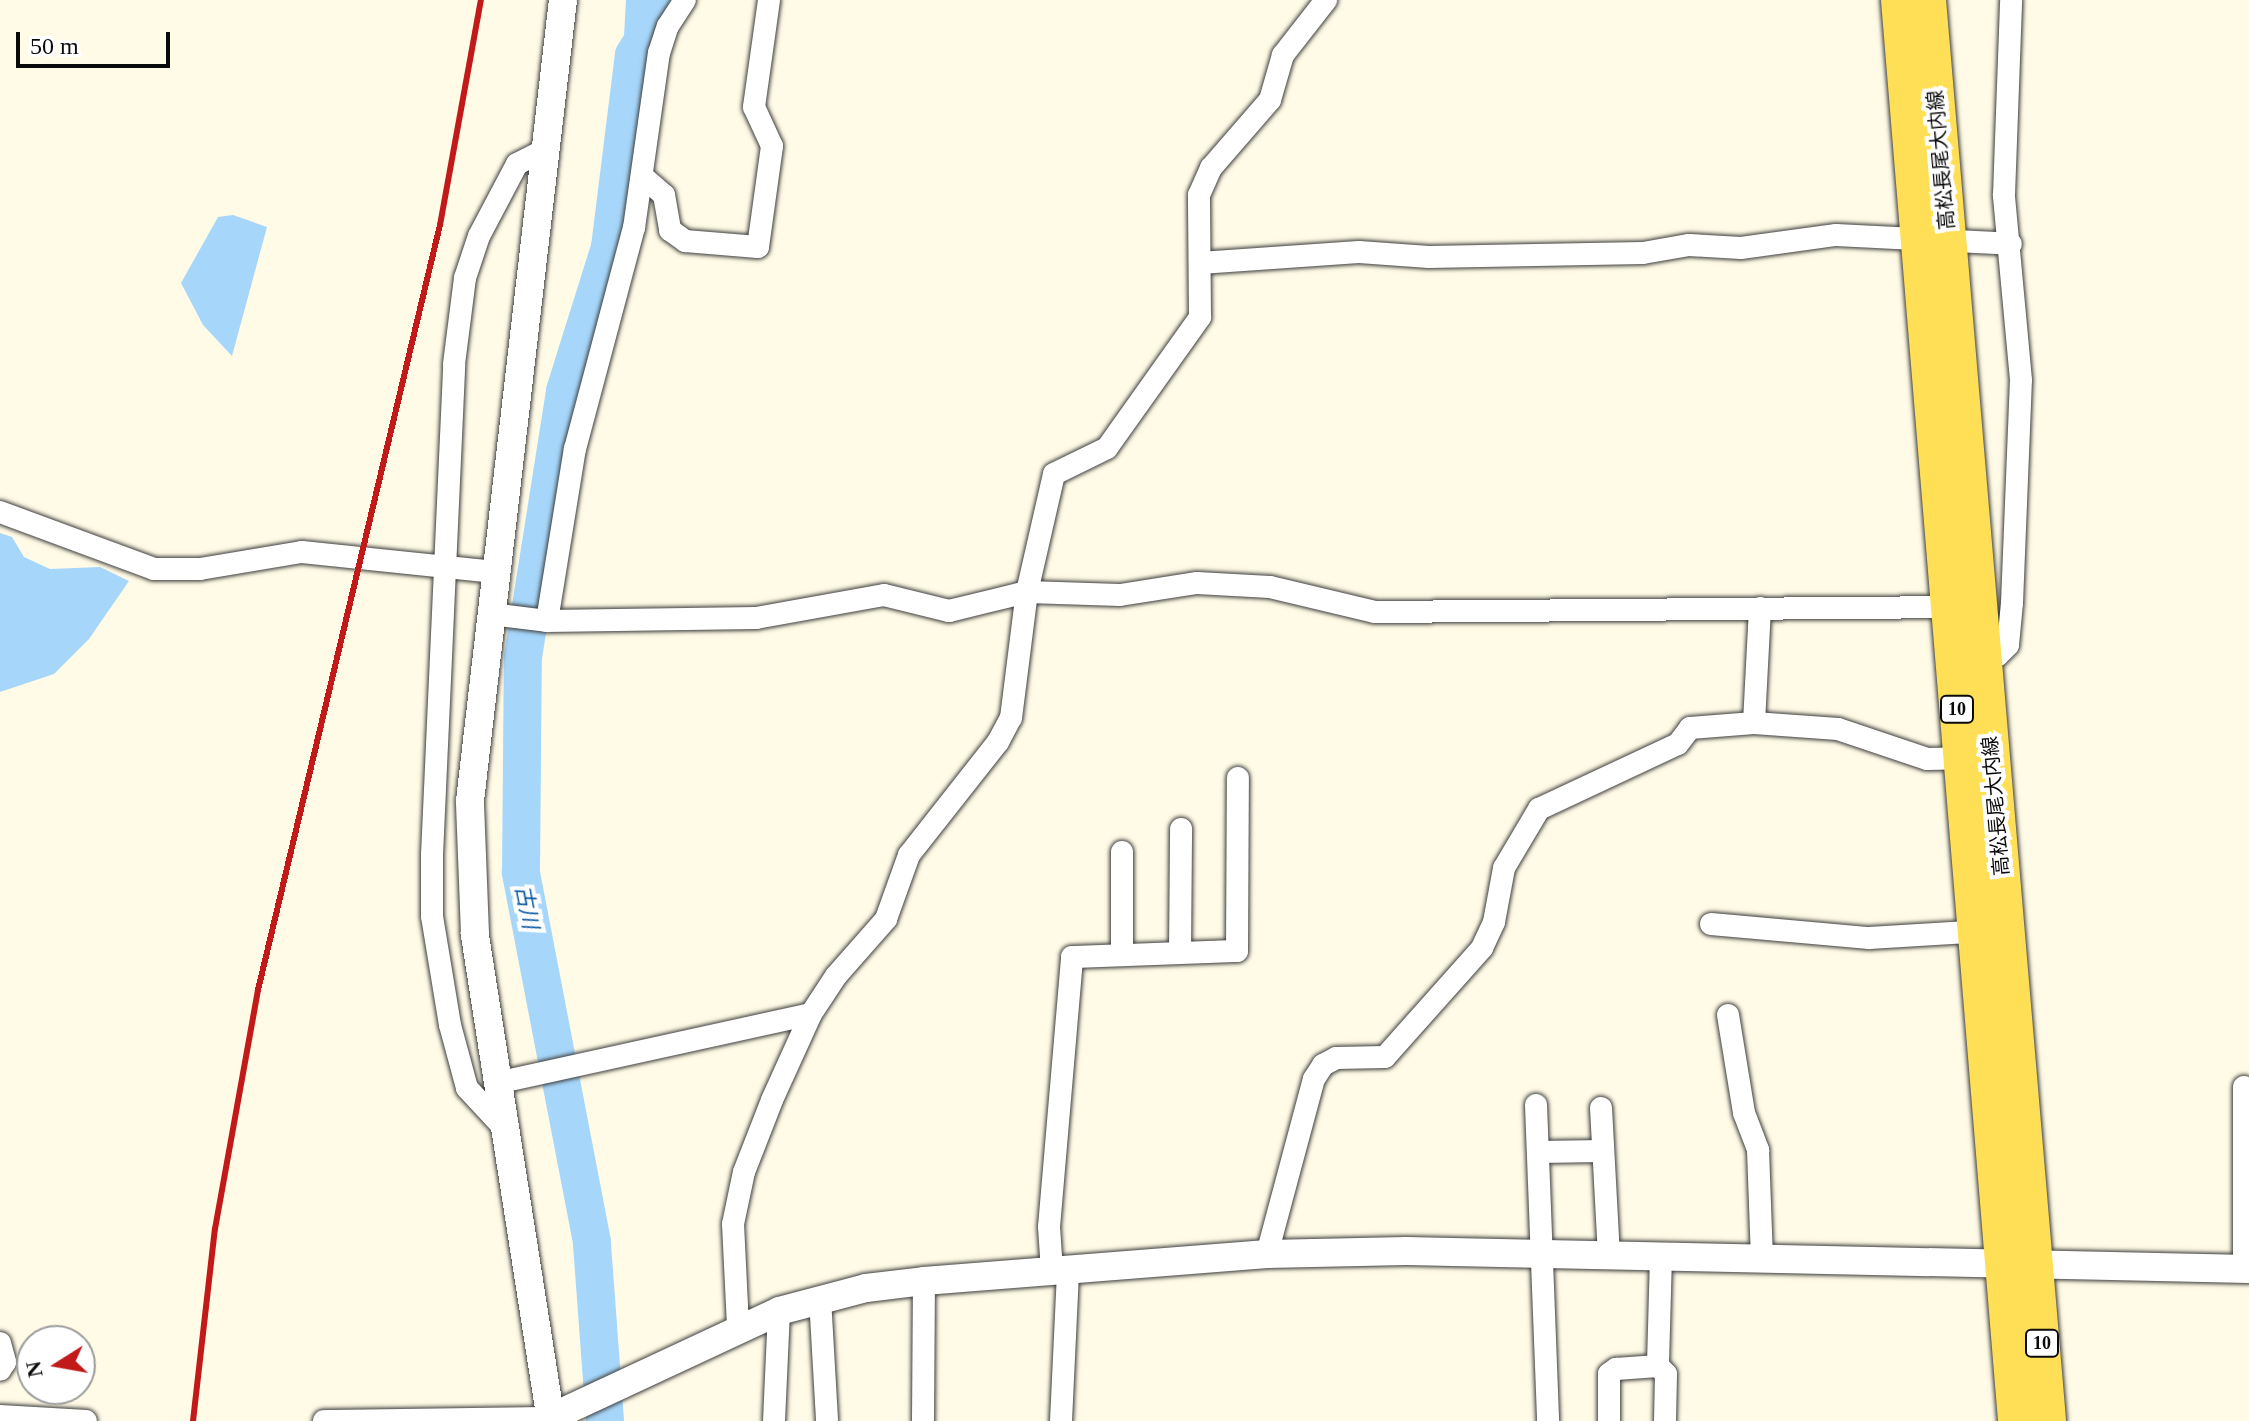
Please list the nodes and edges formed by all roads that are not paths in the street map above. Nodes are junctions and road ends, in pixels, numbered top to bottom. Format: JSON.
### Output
{"nodes":[{"id":1,"x":563,"y":0,"type":"edge"},
{"id":2,"x":685,"y":0,"type":"edge"},
{"id":3,"x":769,"y":0,"type":"edge"},
{"id":4,"x":1326,"y":0,"type":"edge"},
{"id":5,"x":1899,"y":0,"type":"edge"},
{"id":6,"x":1928,"y":0,"type":"edge"},
{"id":7,"x":2011,"y":0,"type":"edge"},
{"id":8,"x":545,"y":150,"type":"junction"},
{"id":9,"x":642,"y":176,"type":"junction"},
{"id":10,"x":1933,"y":238,"type":"junction"},
{"id":11,"x":2011,"y":244,"type":"junction"},
{"id":12,"x":1200,"y":263,"type":"junction"},
{"id":13,"x":0,"y":512,"type":"edge"},
{"id":14,"x":445,"y":567,"type":"junction"},
{"id":15,"x":495,"y":572,"type":"junction"},
{"id":16,"x":1027,"y":592,"type":"junction"},
{"id":17,"x":1963,"y":607,"type":"junction"},
{"id":18,"x":1760,"y":608,"type":"junction"},
{"id":19,"x":501,"y":616,"type":"junction"},
{"id":20,"x":544,"y":620,"type":"junction"},
{"id":21,"x":1983,"y":657,"type":"junction"},
{"id":22,"x":1754,"y":723,"type":"junction"},
{"id":23,"x":1976,"y":758,"type":"junction"},
{"id":24,"x":1238,"y":778,"type":"dead end"},
{"id":25,"x":1181,"y":829,"type":"dead end"},
{"id":26,"x":1122,"y":852,"type":"dead end"},
{"id":27,"x":1711,"y":924,"type":"dead end"},
{"id":28,"x":1991,"y":930,"type":"junction"},
{"id":29,"x":1180,"y":953,"type":"junction"},
{"id":30,"x":1122,"y":955,"type":"junction"},
{"id":31,"x":811,"y":1014,"type":"junction"},
{"id":32,"x":1728,"y":1015,"type":"dead end"},
{"id":33,"x":497,"y":1083,"type":"junction"},
{"id":34,"x":2244,"y":1087,"type":"dead end"},
{"id":35,"x":1536,"y":1105,"type":"dead end"},
{"id":36,"x":1601,"y":1108,"type":"dead end"},
{"id":37,"x":505,"y":1129,"type":"junction"},
{"id":38,"x":1603,"y":1151,"type":"junction"},
{"id":39,"x":1538,"y":1152,"type":"junction"},
{"id":40,"x":1267,"y":1254,"type":"junction"},
{"id":41,"x":1544,"y":1254,"type":"junction"},
{"id":42,"x":1609,"y":1255,"type":"junction"},
{"id":43,"x":1661,"y":1256,"type":"junction"},
{"id":44,"x":1762,"y":1259,"type":"junction"},
{"id":45,"x":2020,"y":1265,"type":"junction"},
{"id":46,"x":2247,"y":1269,"type":"edge"},
{"id":47,"x":1060,"y":1271,"type":"junction"},
{"id":48,"x":924,"y":1281,"type":"junction"},
{"id":49,"x":820,"y":1298,"type":"junction"},
{"id":50,"x":779,"y":1311,"type":"junction"},
{"id":51,"x":738,"y":1326,"type":"junction"},
{"id":52,"x":0,"y":1343,"type":"edge"},
{"id":53,"x":1658,"y":1366,"type":"junction"},
{"id":54,"x":0,"y":1370,"type":"edge"},
{"id":55,"x":0,"y":1416,"type":"edge"},
{"id":56,"x":550,"y":1420,"type":"edge"},
{"id":57,"x":86,"y":1421,"type":"edge"},
{"id":58,"x":324,"y":1421,"type":"edge"},
{"id":59,"x":336,"y":1421,"type":"edge"},
{"id":60,"x":774,"y":1421,"type":"edge"},
{"id":61,"x":827,"y":1421,"type":"edge"},
{"id":62,"x":923,"y":1421,"type":"edge"},
{"id":63,"x":1061,"y":1421,"type":"edge"},
{"id":64,"x":1548,"y":1421,"type":"edge"},
{"id":65,"x":1609,"y":1421,"type":"edge"},
{"id":66,"x":1665,"y":1421,"type":"edge"},
{"id":67,"x":2016,"y":1421,"type":"edge"},
{"id":68,"x":2048,"y":1421,"type":"edge"}],
"edges":[{"from":1,"to":8,"type":"street"},
{"from":2,"to":9,"type":"street"},
{"from":3,"to":9,"type":"street"},
{"from":4,"to":12,"type":"street"},
{"from":5,"to":10,"type":"main road","name":"高松長尾大内線","number":"10"},
{"from":6,"to":10,"type":"main road","name":"高松長尾大内線","number":"10"},
{"from":7,"to":11,"type":"street"},
{"from":8,"to":14,"type":"street"},
{"from":8,"to":15,"type":"street"},
{"from":9,"to":20,"type":"street"},
{"from":10,"to":11,"type":"street"},
{"from":10,"to":12,"type":"street"},
{"from":10,"to":17,"type":"main road","name":"高松長尾大内線","number":"10"},
{"from":11,"to":21,"type":"street"},
{"from":12,"to":16,"type":"street"},
{"from":13,"to":14,"type":"street"},
{"from":14,"to":15,"type":"street"},
{"from":14,"to":37,"type":"street"},
{"from":15,"to":19,"type":"street"},
{"from":16,"to":18,"type":"street"},
{"from":16,"to":20,"type":"street"},
{"from":16,"to":31,"type":"street"},
{"from":17,"to":18,"type":"street"},
{"from":17,"to":21,"type":"main road","name":"高松長尾大内線","number":"10"},
{"from":17,"to":23,"type":"main road","name":"高松長尾大内線","number":"10"},
{"from":18,"to":22,"type":"street"},
{"from":19,"to":20,"type":"street"},
{"from":19,"to":33,"type":"street"},
{"from":21,"to":23,"type":"main road","name":"高松長尾大内線","number":"10"},
{"from":22,"to":23,"type":"street"},
{"from":22,"to":40,"type":"street"},
{"from":23,"to":28,"type":"main road","name":"高松長尾大内線","number":"10"},
{"from":24,"to":29,"type":"street"},
{"from":25,"to":29,"type":"street"},
{"from":26,"to":30,"type":"street"},
{"from":27,"to":28,"type":"street"},
{"from":28,"to":45,"type":"main road","name":"高松長尾大内線","number":"10"},
{"from":29,"to":30,"type":"street"},
{"from":30,"to":47,"type":"street"},
{"from":31,"to":33,"type":"street"},
{"from":31,"to":51,"type":"street"},
{"from":32,"to":44,"type":"street"},
{"from":33,"to":37,"type":"street"},
{"from":34,"to":46,"type":"street"},
{"from":35,"to":39,"type":"street"},
{"from":36,"to":38,"type":"street"},
{"from":37,"to":56,"type":"street"},
{"from":38,"to":39,"type":"street"},
{"from":38,"to":42,"type":"street"},
{"from":39,"to":41,"type":"street"},
{"from":40,"to":41,"type":"street"},
{"from":40,"to":47,"type":"street"},
{"from":41,"to":42,"type":"street"},
{"from":41,"to":64,"type":"street"},
{"from":42,"to":43,"type":"street"},
{"from":43,"to":44,"type":"street"},
{"from":43,"to":53,"type":"street"},
{"from":44,"to":45,"type":"street"},
{"from":45,"to":46,"type":"street"},
{"from":45,"to":67,"type":"main road","name":"高松長尾大内線","number":"10"},
{"from":45,"to":68,"type":"main road","name":"高松長尾大内線","number":"10"},
{"from":47,"to":48,"type":"street"},
{"from":47,"to":63,"type":"street"},
{"from":48,"to":49,"type":"street"},
{"from":48,"to":62,"type":"street"},
{"from":49,"to":50,"type":"street"},
{"from":49,"to":61,"type":"street"},
{"from":50,"to":51,"type":"street"},
{"from":50,"to":60,"type":"street"},
{"from":51,"to":56,"type":"street"},
{"from":52,"to":54,"type":"street"},
{"from":53,"to":65,"type":"street"},
{"from":53,"to":66,"type":"street"},
{"from":55,"to":57,"type":"street"},
{"from":56,"to":59,"type":"street"},
{"from":58,"to":59,"type":"street"}]}
